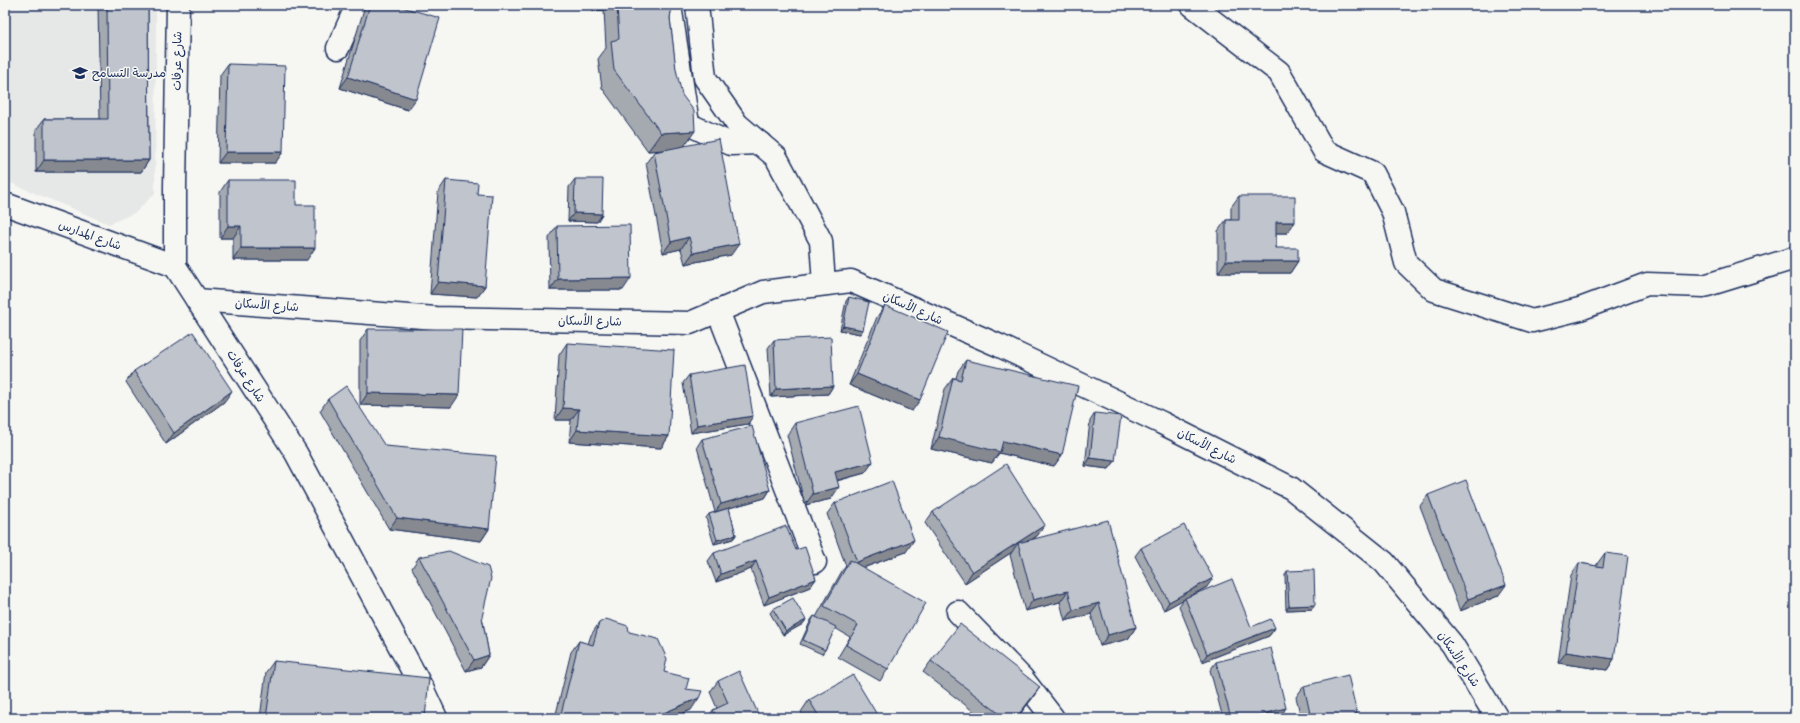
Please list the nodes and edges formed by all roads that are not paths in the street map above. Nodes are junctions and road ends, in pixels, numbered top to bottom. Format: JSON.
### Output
{"nodes":[{"id":1,"x":178,"y":5,"type":"edge"},
{"id":2,"x":357,"y":5,"type":"edge"},
{"id":3,"x":670,"y":5,"type":"edge"},
{"id":4,"x":697,"y":5,"type":"edge"},
{"id":5,"x":1192,"y":5,"type":"edge"},
{"id":6,"x":338,"y":48,"type":"dead end"},
{"id":7,"x":760,"y":143,"type":"junction"},
{"id":8,"x":5,"y":204,"type":"edge"},
{"id":9,"x":1795,"y":258,"type":"edge"},
{"id":10,"x":175,"y":266,"type":"junction"},
{"id":11,"x":824,"y":284,"type":"junction"},
{"id":12,"x":197,"y":300,"type":"junction"},
{"id":13,"x":718,"y":311,"type":"junction"},
{"id":14,"x":815,"y":562,"type":"dead end"},
{"id":15,"x":958,"y":612,"type":"dead end"},
{"id":16,"x":436,"y":718,"type":"edge"},
{"id":17,"x":1053,"y":718,"type":"edge"},
{"id":18,"x":1497,"y":718,"type":"edge"}],
"edges":[{"from":1,"to":10,"type":"street","name":"شارع عرفات"},
{"from":2,"to":6,"type":"street"},
{"from":3,"to":7,"type":"street"},
{"from":4,"to":7,"type":"street"},
{"from":5,"to":9,"type":"street"},
{"from":7,"to":11,"type":"street"},
{"from":8,"to":10,"type":"street","name":"شارع المدارس"},
{"from":10,"to":12,"type":"street","name":"شارع عرفات"},
{"from":11,"to":13,"type":"street","name":"شارع الأسكان"},
{"from":11,"to":18,"type":"street","name":"شارع الأسكان"},
{"from":12,"to":13,"type":"street","name":"شارع الأسكان"},
{"from":12,"to":16,"type":"street","name":"شارع عرفات"},
{"from":13,"to":14,"type":"street"},
{"from":15,"to":17,"type":"street"}]}
